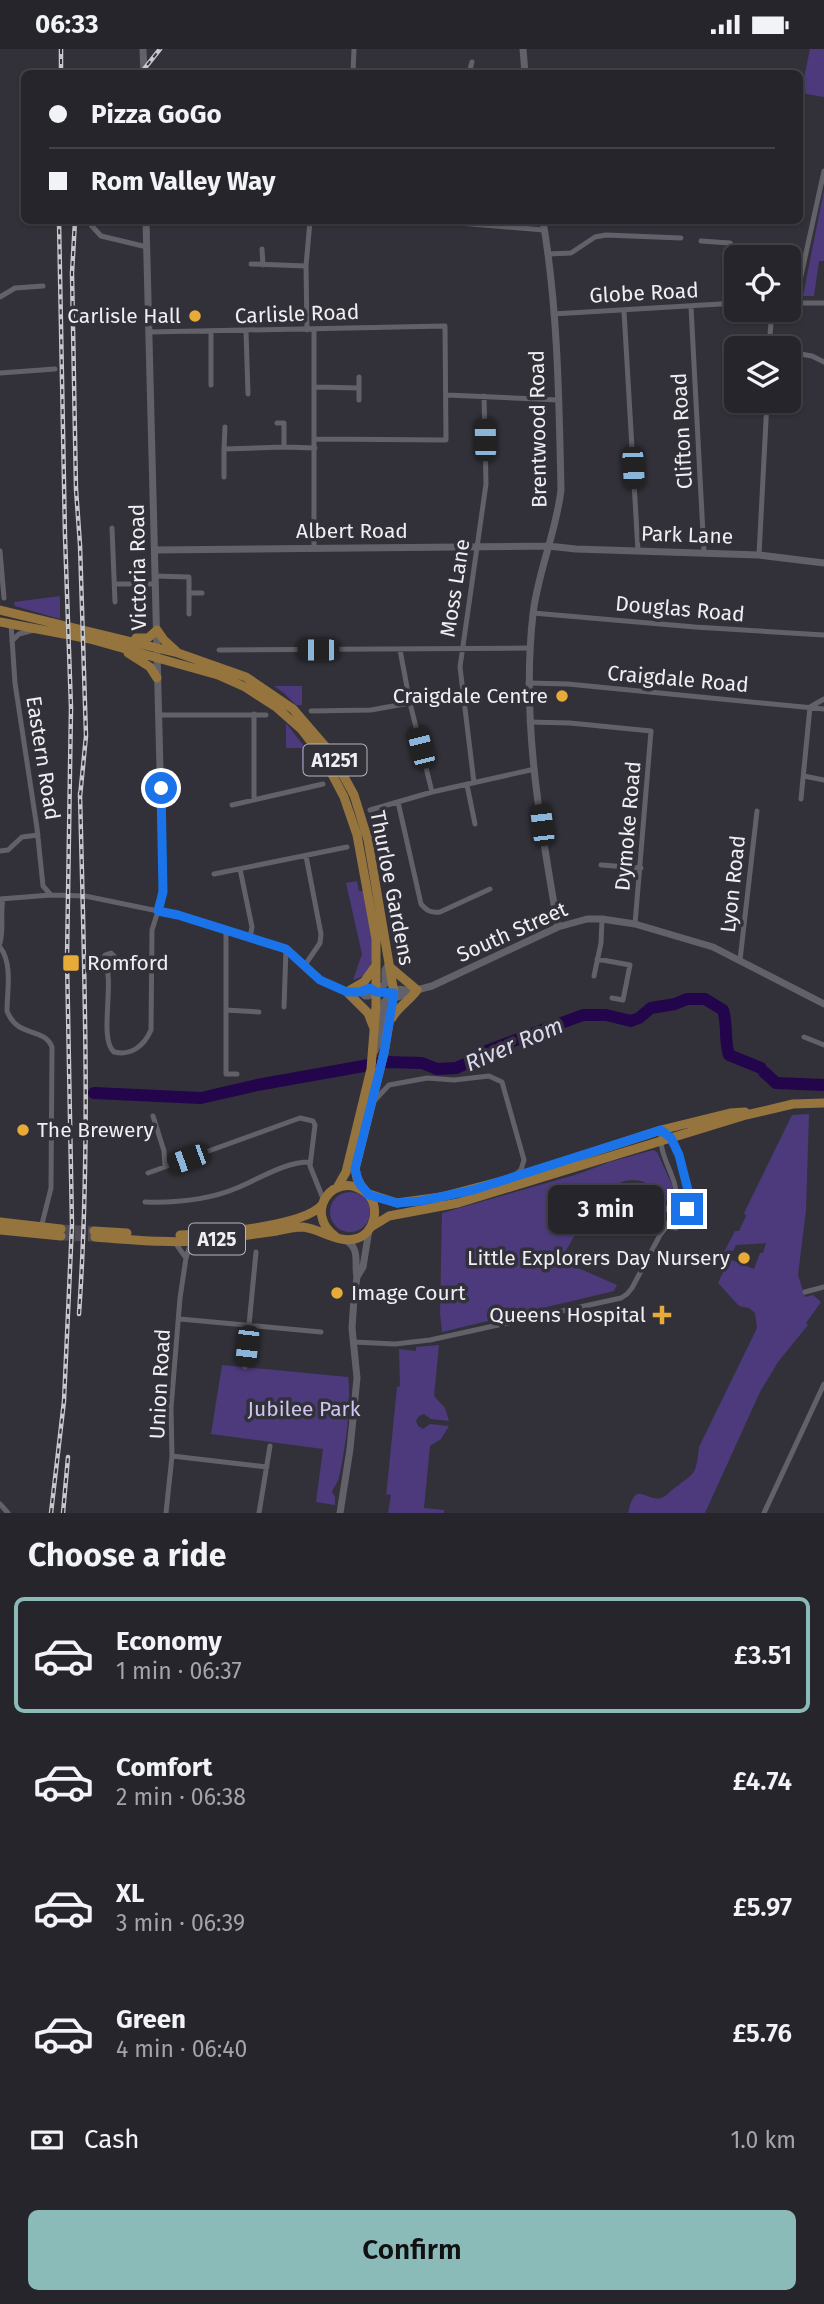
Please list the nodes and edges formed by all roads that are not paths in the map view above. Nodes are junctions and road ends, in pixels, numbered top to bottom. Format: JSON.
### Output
{"nodes":[{"id":1,"x":143,"y":49,"type":"edge"},
{"id":2,"x":354,"y":49,"type":"edge"},
{"id":3,"x":523,"y":49,"type":"edge"},
{"id":4,"x":472,"y":62,"type":"dead end"},
{"id":5,"x":144,"y":70,"type":"edge"},
{"id":6,"x":353,"y":70,"type":"edge"},
{"id":7,"x":470,"y":70,"type":"edge"},
{"id":8,"x":525,"y":70,"type":"edge"},
{"id":9,"x":824,"y":171,"type":"edge"},
{"id":10,"x":91,"y":224,"type":"edge"},
{"id":11,"x":146,"y":224,"type":"edge"},
{"id":12,"x":310,"y":224,"type":"edge"},
{"id":13,"x":471,"y":224,"type":"edge"},
{"id":14,"x":543,"y":224,"type":"edge"},
{"id":15,"x":544,"y":230,"type":"junction"},
{"id":16,"x":681,"y":238,"type":"dead end"},
{"id":17,"x":701,"y":241,"type":"dead end"},
{"id":18,"x":732,"y":245,"type":"edge"},
{"id":19,"x":146,"y":247,"type":"junction"},
{"id":20,"x":262,"y":249,"type":"dead end"},
{"id":21,"x":548,"y":254,"type":"junction"},
{"id":22,"x":251,"y":264,"type":"dead end"},
{"id":23,"x":263,"y":265,"type":"junction"},
{"id":24,"x":306,"y":266,"type":"junction"},
{"id":25,"x":801,"y":266,"type":"edge"},
{"id":26,"x":43,"y":286,"type":"dead end"},
{"id":27,"x":0,"y":297,"type":"edge"},
{"id":28,"x":801,"y":303,"type":"edge"},
{"id":29,"x":824,"y":303,"type":"edge"},
{"id":30,"x":724,"y":304,"type":"edge"},
{"id":31,"x":691,"y":307,"type":"junction"},
{"id":32,"x":624,"y":311,"type":"junction"},
{"id":33,"x":553,"y":314,"type":"junction"},
{"id":34,"x":307,"y":330,"type":"junction"},
{"id":35,"x":314,"y":330,"type":"junction"},
{"id":36,"x":246,"y":331,"type":"junction"},
{"id":37,"x":150,"y":332,"type":"junction"},
{"id":38,"x":211,"y":332,"type":"junction"},
{"id":39,"x":801,"y":354,"type":"edge"},
{"id":40,"x":824,"y":361,"type":"edge"},
{"id":41,"x":55,"y":369,"type":"dead end"},
{"id":42,"x":0,"y":373,"type":"edge"},
{"id":43,"x":359,"y":377,"type":"dead end"},
{"id":44,"x":211,"y":386,"type":"dead end"},
{"id":45,"x":316,"y":387,"type":"junction"},
{"id":46,"x":359,"y":388,"type":"junction"},
{"id":47,"x":248,"y":394,"type":"dead end"},
{"id":48,"x":447,"y":395,"type":"junction"},
{"id":49,"x":484,"y":396,"type":"junction"},
{"id":50,"x":359,"y":400,"type":"dead end"},
{"id":51,"x":559,"y":400,"type":"junction"},
{"id":52,"x":766,"y":413,"type":"edge"},
{"id":53,"x":277,"y":423,"type":"dead end"},
{"id":54,"x":225,"y":427,"type":"dead end"},
{"id":55,"x":316,"y":439,"type":"junction"},
{"id":56,"x":284,"y":447,"type":"junction"},
{"id":57,"x":315,"y":448,"type":"junction"},
{"id":58,"x":224,"y":449,"type":"junction"},
{"id":59,"x":224,"y":477,"type":"dead end"},
{"id":60,"x":112,"y":528,"type":"dead end"},
{"id":61,"x":548,"y":546,"type":"junction"},
{"id":62,"x":314,"y":548,"type":"junction"},
{"id":63,"x":477,"y":548,"type":"junction"},
{"id":64,"x":155,"y":550,"type":"junction"},
{"id":65,"x":0,"y":551,"type":"edge"},
{"id":66,"x":638,"y":551,"type":"junction"},
{"id":67,"x":704,"y":553,"type":"junction"},
{"id":68,"x":760,"y":555,"type":"junction"},
{"id":69,"x":824,"y":562,"type":"edge"},
{"id":70,"x":155,"y":580,"type":"junction"},
{"id":71,"x":115,"y":584,"type":"junction"},
{"id":72,"x":189,"y":593,"type":"junction"},
{"id":73,"x":202,"y":593,"type":"dead end"},
{"id":74,"x":3,"y":595,"type":"edge"},
{"id":75,"x":115,"y":602,"type":"dead end"},
{"id":76,"x":0,"y":612,"type":"edge"},
{"id":77,"x":533,"y":613,"type":"junction"},
{"id":78,"x":189,"y":614,"type":"dead end"},
{"id":79,"x":0,"y":622,"type":"edge"},
{"id":80,"x":10,"y":624,"type":"junction"},
{"id":81,"x":40,"y":629,"type":"junction"},
{"id":82,"x":157,"y":630,"type":"junction"},
{"id":83,"x":106,"y":635,"type":"junction"},
{"id":84,"x":824,"y":635,"type":"edge"},
{"id":85,"x":12,"y":641,"type":"junction"},
{"id":86,"x":111,"y":645,"type":"junction"},
{"id":87,"x":530,"y":648,"type":"junction"},
{"id":88,"x":461,"y":649,"type":"junction"},
{"id":89,"x":400,"y":650,"type":"junction"},
{"id":90,"x":157,"y":652,"type":"junction"},
{"id":91,"x":178,"y":653,"type":"junction"},
{"id":92,"x":222,"y":657,"type":"dead end"},
{"id":93,"x":195,"y":668,"type":"junction"},
{"id":94,"x":157,"y":678,"type":"junction"},
{"id":95,"x":528,"y":683,"type":"junction"},
{"id":96,"x":824,"y":699,"type":"edge"},
{"id":97,"x":410,"y":703,"type":"junction"},
{"id":98,"x":810,"y":707,"type":"junction"},
{"id":99,"x":824,"y":709,"type":"edge"},
{"id":100,"x":311,"y":711,"type":"dead end"},
{"id":101,"x":254,"y":714,"type":"junction"},
{"id":102,"x":159,"y":715,"type":"junction"},
{"id":103,"x":266,"y":715,"type":"dead end"},
{"id":104,"x":529,"y":722,"type":"junction"},
{"id":105,"x":535,"y":769,"type":"junction"},
{"id":106,"x":804,"y":776,"type":"junction"},
{"id":107,"x":824,"y":780,"type":"edge"},
{"id":108,"x":323,"y":784,"type":"dead end"},
{"id":109,"x":471,"y":784,"type":"junction"},
{"id":110,"x":432,"y":792,"type":"junction"},
{"id":111,"x":254,"y":799,"type":"junction"},
{"id":112,"x":801,"y":799,"type":"dead end"},
{"id":113,"x":398,"y":802,"type":"junction"},
{"id":114,"x":232,"y":805,"type":"dead end"},
{"id":115,"x":370,"y":810,"type":"dead end"},
{"id":116,"x":757,"y":811,"type":"dead end"},
{"id":117,"x":475,"y":824,"type":"dead end"},
{"id":118,"x":38,"y":835,"type":"junction"},
{"id":119,"x":347,"y":847,"type":"dead end"},
{"id":120,"x":0,"y":851,"type":"edge"},
{"id":121,"x":306,"y":856,"type":"junction"},
{"id":122,"x":601,"y":865,"type":"dead end"},
{"id":123,"x":641,"y":868,"type":"junction"},
{"id":124,"x":240,"y":869,"type":"junction"},
{"id":125,"x":214,"y":874,"type":"dead end"},
{"id":126,"x":491,"y":889,"type":"dead end"},
{"id":127,"x":51,"y":895,"type":"junction"},
{"id":128,"x":2,"y":899,"type":"edge"},
{"id":129,"x":158,"y":911,"type":"junction"},
{"id":130,"x":602,"y":919,"type":"junction"},
{"id":131,"x":635,"y":924,"type":"junction"},
{"id":132,"x":558,"y":927,"type":"junction"},
{"id":133,"x":226,"y":932,"type":"junction"},
{"id":134,"x":250,"y":938,"type":"junction"},
{"id":135,"x":0,"y":945,"type":"edge"},
{"id":136,"x":286,"y":949,"type":"junction"},
{"id":137,"x":597,"y":959,"type":"junction"},
{"id":138,"x":740,"y":960,"type":"junction"},
{"id":139,"x":377,"y":963,"type":"junction"},
{"id":140,"x":107,"y":964,"type":"dead end"},
{"id":141,"x":304,"y":965,"type":"junction"},
{"id":142,"x":390,"y":966,"type":"junction"},
{"id":143,"x":594,"y":977,"type":"dead end"},
{"id":144,"x":413,"y":991,"type":"junction"},
{"id":145,"x":347,"y":992,"type":"junction"},
{"id":146,"x":376,"y":992,"type":"junction"},
{"id":147,"x":394,"y":993,"type":"junction"},
{"id":148,"x":612,"y":998,"type":"dead end"},
{"id":149,"x":824,"y":1004,"type":"edge"},
{"id":150,"x":284,"y":1007,"type":"dead end"},
{"id":151,"x":226,"y":1010,"type":"junction"},
{"id":152,"x":259,"y":1011,"type":"dead end"},
{"id":153,"x":390,"y":1021,"type":"junction"},
{"id":154,"x":374,"y":1030,"type":"junction"},
{"id":155,"x":804,"y":1037,"type":"dead end"},
{"id":156,"x":824,"y":1045,"type":"edge"},
{"id":157,"x":377,"y":1064,"type":"junction"},
{"id":158,"x":237,"y":1074,"type":"dead end"},
{"id":159,"x":824,"y":1103,"type":"edge"},
{"id":160,"x":370,"y":1107,"type":"junction"},
{"id":161,"x":766,"y":1110,"type":"junction"},
{"id":162,"x":153,"y":1116,"type":"dead end"},
{"id":163,"x":661,"y":1130,"type":"junction"},
{"id":164,"x":671,"y":1138,"type":"junction"},
{"id":165,"x":659,"y":1143,"type":"junction"},
{"id":166,"x":310,"y":1162,"type":"junction"},
{"id":167,"x":165,"y":1167,"type":"junction"},
{"id":168,"x":148,"y":1173,"type":"dead end"},
{"id":169,"x":316,"y":1178,"type":"junction"},
{"id":170,"x":513,"y":1178,"type":"junction"},
{"id":171,"x":335,"y":1189,"type":"junction"},
{"id":172,"x":366,"y":1193,"type":"junction"},
{"id":173,"x":145,"y":1202,"type":"dead end"},
{"id":174,"x":323,"y":1203,"type":"junction"},
{"id":175,"x":676,"y":1206,"type":"junction"},
{"id":176,"x":684,"y":1214,"type":"junction"},
{"id":177,"x":0,"y":1222,"type":"edge"},
{"id":178,"x":667,"y":1226,"type":"junction"},
{"id":179,"x":370,"y":1228,"type":"junction"},
{"id":180,"x":0,"y":1230,"type":"edge"},
{"id":181,"x":39,"y":1231,"type":"junction"},
{"id":182,"x":61,"y":1233,"type":"tunnel mouth"},
{"id":183,"x":339,"y":1238,"type":"junction"},
{"id":184,"x":174,"y":1241,"type":"junction"},
{"id":185,"x":191,"y":1241,"type":"junction"},
{"id":186,"x":256,"y":1252,"type":"dead end"},
{"id":187,"x":186,"y":1258,"type":"junction"},
{"id":188,"x":357,"y":1277,"type":"junction"},
{"id":189,"x":824,"y":1287,"type":"edge"},
{"id":190,"x":805,"y":1292,"type":"dead end"},
{"id":191,"x":180,"y":1319,"type":"junction"},
{"id":192,"x":249,"y":1324,"type":"junction"},
{"id":193,"x":321,"y":1332,"type":"dead end"},
{"id":194,"x":353,"y":1342,"type":"junction"},
{"id":195,"x":245,"y":1367,"type":"dead end"},
{"id":196,"x":824,"y":1384,"type":"edge"},
{"id":197,"x":270,"y":1446,"type":"dead end"},
{"id":198,"x":172,"y":1456,"type":"junction"},
{"id":199,"x":267,"y":1467,"type":"junction"},
{"id":200,"x":0,"y":1504,"type":"edge"},
{"id":201,"x":8,"y":1513,"type":"edge"},
{"id":202,"x":166,"y":1513,"type":"edge"},
{"id":203,"x":259,"y":1513,"type":"edge"},
{"id":204,"x":340,"y":1513,"type":"edge"},
{"id":205,"x":764,"y":1513,"type":"edge"}],
"edges":[{"from":1,"to":5,"type":"street"},
{"from":2,"to":6,"type":"street"},
{"from":3,"to":8,"type":"street"},
{"from":4,"to":7,"type":"street"},
{"from":9,"to":25,"type":"street"},
{"from":10,"to":19,"type":"street"},
{"from":11,"to":19,"type":"street","name":"Victoria Road"},
{"from":12,"to":24,"type":"street"},
{"from":13,"to":15,"type":"street"},
{"from":14,"to":15,"type":"street","name":"Brentwood Road"},
{"from":15,"to":21,"type":"street","name":"Brentwood Road"},
{"from":16,"to":21,"type":"street"},
{"from":17,"to":18,"type":"street"},
{"from":19,"to":37,"type":"street","name":"Victoria Road"},
{"from":20,"to":23,"type":"street"},
{"from":21,"to":33,"type":"street","name":"Brentwood Road"},
{"from":22,"to":23,"type":"street"},
{"from":23,"to":24,"type":"street"},
{"from":24,"to":34,"type":"street"},
{"from":26,"to":27,"type":"street"},
{"from":28,"to":29,"type":"street"},
{"from":30,"to":31,"type":"street","name":"Globe Road"},
{"from":31,"to":32,"type":"street","name":"Globe Road"},
{"from":31,"to":67,"type":"street","name":"Clifton Road"},
{"from":32,"to":33,"type":"street","name":"Globe Road"},
{"from":32,"to":66,"type":"street"},
{"from":33,"to":51,"type":"street","name":"Brentwood Road"},
{"from":34,"to":35,"type":"street","name":"Carlisle Road"},
{"from":34,"to":36,"type":"street","name":"Carlisle Road"},
{"from":35,"to":45,"type":"street"},
{"from":35,"to":48,"type":"street","name":"Carlisle Road"},
{"from":36,"to":38,"type":"street","name":"Carlisle Road"},
{"from":36,"to":47,"type":"street"},
{"from":37,"to":38,"type":"street","name":"Carlisle Road"},
{"from":37,"to":64,"type":"street","name":"Victoria Road"},
{"from":38,"to":44,"type":"street"},
{"from":39,"to":40,"type":"street"},
{"from":41,"to":42,"type":"street"},
{"from":43,"to":46,"type":"street"},
{"from":45,"to":46,"type":"street"},
{"from":45,"to":55,"type":"street"},
{"from":46,"to":50,"type":"street"},
{"from":48,"to":49,"type":"street"},
{"from":48,"to":55,"type":"street"},
{"from":49,"to":51,"type":"street"},
{"from":49,"to":63,"type":"street","name":"Moss Lane"},
{"from":51,"to":61,"type":"street","name":"Brentwood Road"},
{"from":52,"to":68,"type":"street"},
{"from":53,"to":56,"type":"street"},
{"from":54,"to":58,"type":"street"},
{"from":55,"to":57,"type":"street"},
{"from":56,"to":57,"type":"street"},
{"from":56,"to":58,"type":"street"},
{"from":57,"to":62,"type":"street"},
{"from":58,"to":59,"type":"street"},
{"from":60,"to":71,"type":"street"},
{"from":61,"to":63,"type":"street","name":"Albert Road"},
{"from":61,"to":66,"type":"street","name":"Park Lane"},
{"from":61,"to":77,"type":"street","name":"Brentwood Road"},
{"from":62,"to":63,"type":"street","name":"Albert Road"},
{"from":62,"to":64,"type":"street","name":"Albert Road"},
{"from":63,"to":88,"type":"street","name":"Moss Lane"},
{"from":64,"to":70,"type":"street","name":"Victoria Road"},
{"from":65,"to":74,"type":"street"},
{"from":66,"to":67,"type":"street","name":"Park Lane"},
{"from":67,"to":68,"type":"street","name":"Park Lane"},
{"from":68,"to":69,"type":"street","name":"Park Lane"},
{"from":70,"to":71,"type":"street"},
{"from":70,"to":72,"type":"street"},
{"from":70,"to":82,"type":"street","name":"Victoria Road"},
{"from":71,"to":75,"type":"street"},
{"from":72,"to":73,"type":"street"},
{"from":72,"to":78,"type":"street"},
{"from":76,"to":80,"type":"main road"},
{"from":76,"to":83,"type":"main road","number":"A1251"},
{"from":77,"to":84,"type":"street","name":"Douglas Road"},
{"from":77,"to":87,"type":"street","name":"Brentwood Road"},
{"from":79,"to":80,"type":"main road","number":"A1251"},
{"from":80,"to":81,"type":"main road","number":"A1251"},
{"from":80,"to":85,"type":"street","name":"Eastern Road"},
{"from":81,"to":85,"type":"street"},
{"from":81,"to":86,"type":"main road","number":"A1251"},
{"from":82,"to":83,"type":"main road","number":"A1251"},
{"from":82,"to":90,"type":"street","name":"Victoria Road"},
{"from":82,"to":91,"type":"main road","number":"A1251"},
{"from":83,"to":90,"type":"main road","number":"A1251"},
{"from":85,"to":118,"type":"street","name":"Eastern Road"},
{"from":86,"to":90,"type":"main road","number":"A1251"},
{"from":86,"to":94,"type":"main road","number":"A1251"},
{"from":87,"to":88,"type":"street"},
{"from":87,"to":95,"type":"street","name":"Brentwood Road"},
{"from":88,"to":89,"type":"street"},
{"from":88,"to":109,"type":"street","name":"Moss Lane"},
{"from":89,"to":92,"type":"street"},
{"from":89,"to":97,"type":"street"},
{"from":90,"to":91,"type":"main road","name":"Thurloe Gardens","number":"A1251"},
{"from":90,"to":93,"type":"main road","name":"Thurloe Gardens","number":"A1251"},
{"from":90,"to":94,"type":"street","name":"Victoria Road"},
{"from":91,"to":142,"type":"main road","name":"Thurloe Gardens","number":"A1251"},
{"from":93,"to":94,"type":"main road","number":"A1251"},
{"from":93,"to":139,"type":"main road","name":"Thurloe Gardens","number":"A1251"},
{"from":94,"to":102,"type":"street","name":"Victoria Road"},
{"from":95,"to":98,"type":"street","name":"Craigdale Road"},
{"from":95,"to":104,"type":"street","name":"Brentwood Road"},
{"from":96,"to":98,"type":"street"},
{"from":97,"to":100,"type":"street"},
{"from":97,"to":110,"type":"street"},
{"from":98,"to":99,"type":"street","name":"Craigdale Road"},
{"from":98,"to":106,"type":"street"},
{"from":101,"to":102,"type":"street"},
{"from":101,"to":103,"type":"street"},
{"from":101,"to":111,"type":"street"},
{"from":102,"to":129,"type":"street","name":"Victoria Road"},
{"from":104,"to":105,"type":"street","name":"Brentwood Road"},
{"from":104,"to":123,"type":"street","name":"Dymoke Road"},
{"from":105,"to":109,"type":"street"},
{"from":105,"to":132,"type":"street","name":"Brentwood Road"},
{"from":106,"to":107,"type":"street"},
{"from":106,"to":112,"type":"street"},
{"from":108,"to":111,"type":"street"},
{"from":109,"to":110,"type":"street"},
{"from":109,"to":117,"type":"street","name":"Moss Lane"},
{"from":110,"to":113,"type":"street"},
{"from":111,"to":114,"type":"street"},
{"from":113,"to":115,"type":"street"},
{"from":113,"to":126,"type":"street"},
{"from":116,"to":138,"type":"street","name":"Lyon Road"},
{"from":118,"to":120,"type":"street"},
{"from":118,"to":127,"type":"street","name":"Eastern Road"},
{"from":119,"to":121,"type":"street"},
{"from":121,"to":124,"type":"street"},
{"from":121,"to":141,"type":"street"},
{"from":122,"to":123,"type":"street"},
{"from":123,"to":131,"type":"street","name":"Dymoke Road"},
{"from":124,"to":125,"type":"street"},
{"from":124,"to":134,"type":"street"},
{"from":127,"to":128,"type":"street","name":"South Street"},
{"from":127,"to":129,"type":"street","name":"South Street"},
{"from":128,"to":135,"type":"street"},
{"from":129,"to":133,"type":"street","name":"South Street"},
{"from":129,"to":140,"type":"street"},
{"from":130,"to":131,"type":"street","name":"South Street"},
{"from":130,"to":132,"type":"street","name":"South Street"},
{"from":130,"to":137,"type":"street"},
{"from":131,"to":138,"type":"street","name":"South Street"},
{"from":132,"to":144,"type":"street","name":"South Street"},
{"from":133,"to":134,"type":"street","name":"South Street"},
{"from":133,"to":151,"type":"street"},
{"from":134,"to":136,"type":"street","name":"South Street"},
{"from":135,"to":181,"type":"street"},
{"from":136,"to":141,"type":"street","name":"South Street"},
{"from":136,"to":150,"type":"street"},
{"from":137,"to":143,"type":"street"},
{"from":137,"to":148,"type":"street"},
{"from":138,"to":149,"type":"street","name":"South Street"},
{"from":139,"to":145,"type":"main road"},
{"from":139,"to":146,"type":"main road","name":"Thurloe Gardens","number":"A1251"},
{"from":141,"to":145,"type":"street","name":"South Street"},
{"from":142,"to":144,"type":"main road"},
{"from":142,"to":146,"type":"street"},
{"from":142,"to":147,"type":"main road","name":"Thurloe Gardens","number":"A1251"},
{"from":144,"to":147,"type":"street","name":"South Street"},
{"from":144,"to":153,"type":"main road"},
{"from":145,"to":146,"type":"street","name":"South Street"},
{"from":145,"to":154,"type":"main road"},
{"from":146,"to":147,"type":"street","name":"South Street"},
{"from":146,"to":154,"type":"main road","number":"A1251"},
{"from":147,"to":153,"type":"main road","number":"A1251"},
{"from":147,"to":157,"type":"street"},
{"from":151,"to":152,"type":"street"},
{"from":151,"to":158,"type":"street"},
{"from":153,"to":157,"type":"main road","number":"A1251"},
{"from":154,"to":157,"type":"main road","number":"A1251"},
{"from":155,"to":156,"type":"street"},
{"from":157,"to":160,"type":"main road","number":"A1251"},
{"from":157,"to":171,"type":"main road","number":"A1251"},
{"from":159,"to":161,"type":"main road"},
{"from":160,"to":170,"type":"street"},
{"from":160,"to":172,"type":"main road","number":"A1251"},
{"from":161,"to":163,"type":"main road"},
{"from":161,"to":164,"type":"main road"},
{"from":162,"to":167,"type":"street"},
{"from":163,"to":164,"type":"street"},
{"from":163,"to":165,"type":"street"},
{"from":163,"to":170,"type":"main road"},
{"from":164,"to":165,"type":"main road"},
{"from":164,"to":176,"type":"street"},
{"from":165,"to":175,"type":"street"},
{"from":165,"to":179,"type":"main road"},
{"from":166,"to":167,"type":"street"},
{"from":166,"to":169,"type":"street"},
{"from":166,"to":173,"type":"street"},
{"from":167,"to":168,"type":"street"},
{"from":169,"to":171,"type":"street"},
{"from":169,"to":174,"type":"street"},
{"from":170,"to":172,"type":"main road"},
{"from":171,"to":172,"type":"main road"},
{"from":171,"to":174,"type":"main road"},
{"from":172,"to":179,"type":"main road"},
{"from":174,"to":183,"type":"main road"},
{"from":174,"to":184,"type":"main road","number":"A125"},
{"from":175,"to":176,"type":"street"},
{"from":175,"to":178,"type":"street"},
{"from":176,"to":178,"type":"street"},
{"from":177,"to":181,"type":"main road"},
{"from":178,"to":194,"type":"street"},
{"from":179,"to":183,"type":"main road"},
{"from":179,"to":188,"type":"street"},
{"from":180,"to":181,"type":"main road"},
{"from":181,"to":182,"type":"main road"},
{"from":183,"to":185,"type":"main road","number":"A125"},
{"from":183,"to":188,"type":"street"},
{"from":184,"to":185,"type":"main road","number":"A125"},
{"from":184,"to":187,"type":"street"},
{"from":185,"to":187,"type":"street","name":"Union Road"},
{"from":186,"to":192,"type":"street"},
{"from":187,"to":191,"type":"street","name":"Union Road"},
{"from":188,"to":194,"type":"street"},
{"from":189,"to":190,"type":"street"},
{"from":191,"to":192,"type":"street"},
{"from":191,"to":198,"type":"street","name":"Union Road"},
{"from":192,"to":193,"type":"street"},
{"from":192,"to":195,"type":"street"},
{"from":194,"to":204,"type":"street"},
{"from":196,"to":205,"type":"street"},
{"from":197,"to":199,"type":"street"},
{"from":198,"to":199,"type":"street"},
{"from":198,"to":202,"type":"street","name":"Union Road"},
{"from":199,"to":203,"type":"street"},
{"from":200,"to":201,"type":"street"}]}
